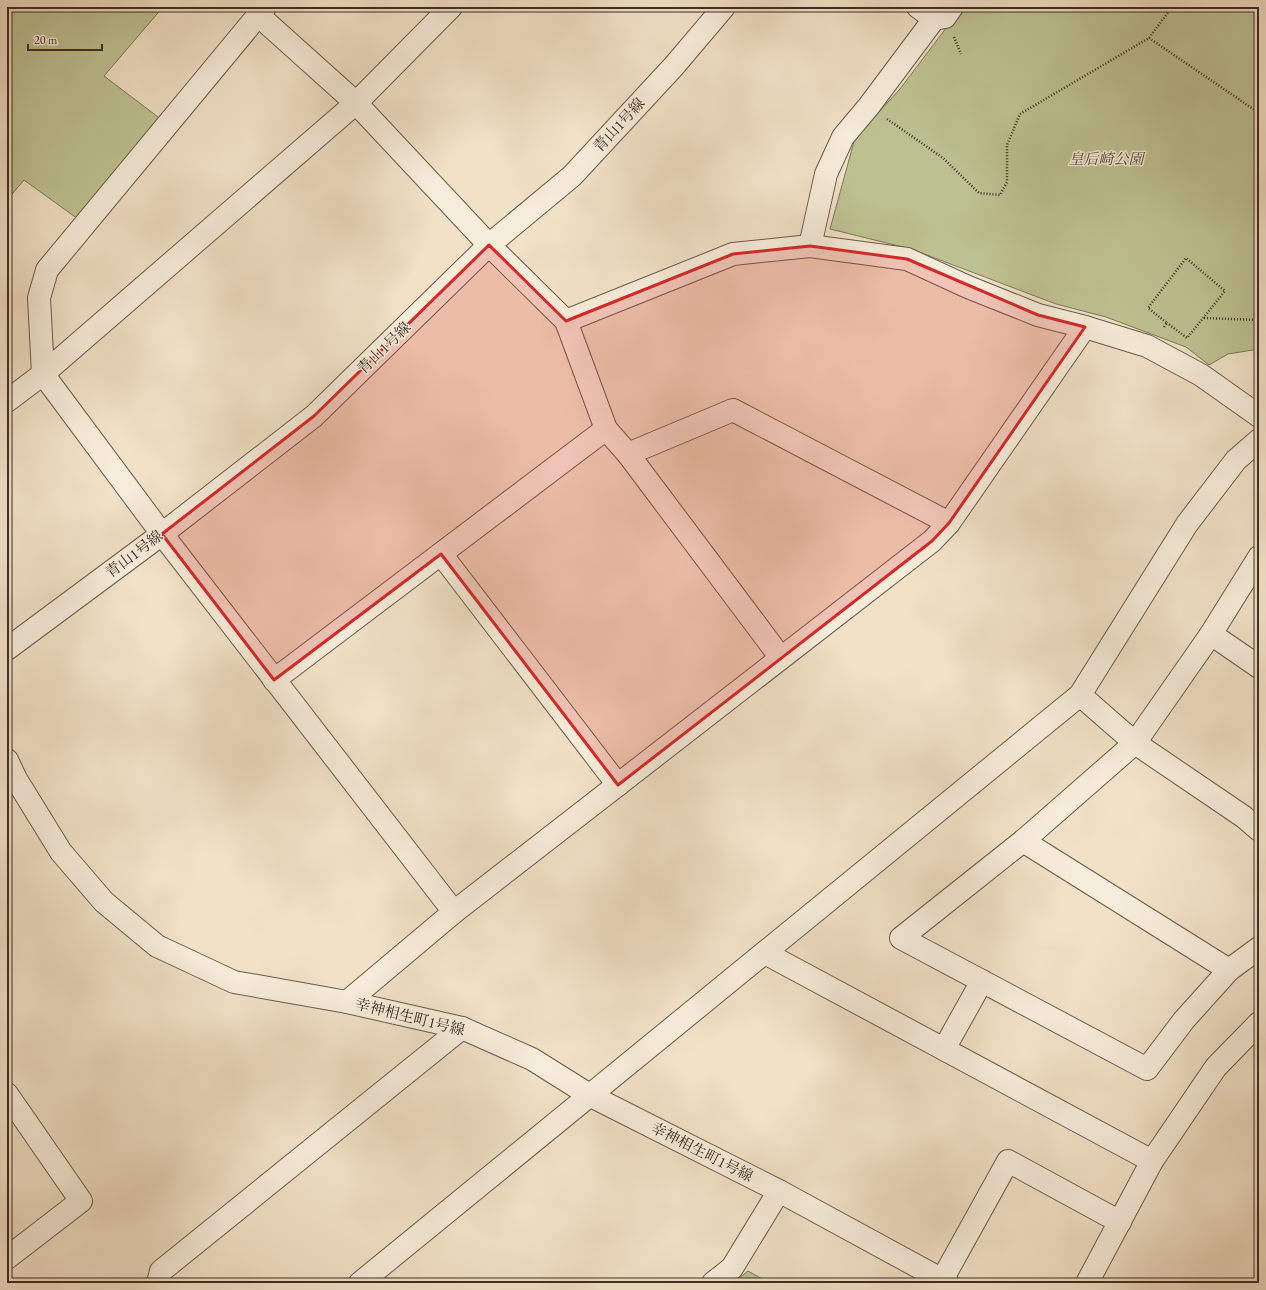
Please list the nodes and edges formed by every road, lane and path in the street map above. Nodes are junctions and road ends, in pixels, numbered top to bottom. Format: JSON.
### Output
{"nodes":[{"id":1,"x":451,"y":7,"type":"edge"},
{"id":2,"x":724,"y":7,"type":"edge"},
{"id":3,"x":952,"y":7,"type":"edge"},
{"id":4,"x":1169,"y":7,"type":"edge"},
{"id":5,"x":261,"y":11,"type":"edge"},
{"id":6,"x":926,"y":13,"type":"edge"},
{"id":7,"x":1150,"y":38,"type":"junction"},
{"id":8,"x":356,"y":103,"type":"junction"},
{"id":9,"x":869,"y":106,"type":"junction"},
{"id":10,"x":1259,"y":113,"type":"edge"},
{"id":11,"x":489,"y":245,"type":"junction"},
{"id":12,"x":810,"y":246,"type":"junction"},
{"id":13,"x":1203,"y":318,"type":"junction"},
{"id":14,"x":1259,"y":320,"type":"edge"},
{"id":15,"x":566,"y":322,"type":"junction"},
{"id":16,"x":1167,"y":324,"type":"junction"},
{"id":17,"x":1085,"y":327,"type":"junction"},
{"id":18,"x":1147,"y":346,"type":"junction"},
{"id":19,"x":44,"y":374,"type":"junction"},
{"id":20,"x":7,"y":401,"type":"edge"},
{"id":21,"x":1259,"y":416,"type":"edge"},
{"id":22,"x":606,"y":429,"type":"junction"},
{"id":23,"x":1259,"y":440,"type":"edge"},
{"id":24,"x":628,"y":454,"type":"junction"},
{"id":25,"x":949,"y":523,"type":"junction"},
{"id":26,"x":162,"y":534,"type":"junction"},
{"id":27,"x":441,"y":554,"type":"junction"},
{"id":28,"x":1259,"y":557,"type":"edge"},
{"id":29,"x":1210,"y":634,"type":"junction"},
{"id":30,"x":7,"y":649,"type":"edge"},
{"id":31,"x":781,"y":658,"type":"junction"},
{"id":32,"x":1259,"y":667,"type":"edge"},
{"id":33,"x":274,"y":680,"type":"junction"},
{"id":34,"x":1080,"y":695,"type":"junction"},
{"id":35,"x":1135,"y":743,"type":"junction"},
{"id":36,"x":7,"y":760,"type":"edge"},
{"id":37,"x":618,"y":785,"type":"junction"},
{"id":38,"x":1259,"y":830,"type":"edge"},
{"id":39,"x":1023,"y":841,"type":"junction"},
{"id":40,"x":454,"y":912,"type":"junction"},
{"id":41,"x":1259,"y":948,"type":"edge"},
{"id":42,"x":765,"y":953,"type":"junction"},
{"id":43,"x":1229,"y":970,"type":"junction"},
{"id":44,"x":982,"y":981,"type":"junction"},
{"id":45,"x":347,"y":1002,"type":"junction"},
{"id":46,"x":1259,"y":1023,"type":"edge"},
{"id":47,"x":462,"y":1028,"type":"junction"},
{"id":48,"x":944,"y":1048,"type":"junction"},
{"id":49,"x":7,"y":1094,"type":"edge"},
{"id":50,"x":591,"y":1096,"type":"junction"},
{"id":51,"x":1152,"y":1161,"type":"junction"},
{"id":52,"x":779,"y":1191,"type":"junction"},
{"id":53,"x":1120,"y":1222,"type":"junction"},
{"id":54,"x":7,"y":1258,"type":"edge"},
{"id":55,"x":945,"y":1282,"type":"edge"},
{"id":56,"x":158,"y":1283,"type":"edge"},
{"id":57,"x":360,"y":1283,"type":"edge"},
{"id":58,"x":713,"y":1283,"type":"edge"},
{"id":59,"x":1087,"y":1283,"type":"edge"}],
"edges":[{"from":1,"to":8,"type":"street"},
{"from":2,"to":11,"type":"street","name":"青山1号線"},
{"from":3,"to":6,"type":"street"},
{"from":4,"to":7,"type":"path"},
{"from":5,"to":8,"type":"street"},
{"from":5,"to":19,"type":"street"},
{"from":6,"to":9,"type":"street"},
{"from":7,"to":9,"type":"path"},
{"from":7,"to":10,"type":"path"},
{"from":8,"to":11,"type":"street"},
{"from":8,"to":19,"type":"street"},
{"from":9,"to":12,"type":"street"},
{"from":11,"to":15,"type":"street"},
{"from":11,"to":26,"type":"street","name":"青山1号線"},
{"from":12,"to":15,"type":"street"},
{"from":12,"to":17,"type":"street"},
{"from":13,"to":14,"type":"path"},
{"from":13,"to":16,"type":"path"},
{"from":13,"to":16,"type":"path"},
{"from":15,"to":22,"type":"street"},
{"from":16,"to":18,"type":"path"},
{"from":17,"to":18,"type":"street"},
{"from":17,"to":25,"type":"street"},
{"from":18,"to":21,"type":"street"},
{"from":19,"to":20,"type":"street"},
{"from":19,"to":26,"type":"street"},
{"from":22,"to":24,"type":"street"},
{"from":22,"to":27,"type":"street"},
{"from":23,"to":34,"type":"street"},
{"from":24,"to":25,"type":"street"},
{"from":24,"to":31,"type":"street"},
{"from":25,"to":31,"type":"street"},
{"from":26,"to":30,"type":"street","name":"青山1号線"},
{"from":26,"to":33,"type":"street"},
{"from":27,"to":33,"type":"street"},
{"from":27,"to":37,"type":"street"},
{"from":28,"to":29,"type":"street"},
{"from":29,"to":32,"type":"street"},
{"from":29,"to":35,"type":"street"},
{"from":31,"to":37,"type":"street"},
{"from":33,"to":40,"type":"street"},
{"from":34,"to":35,"type":"street"},
{"from":34,"to":42,"type":"street"},
{"from":35,"to":38,"type":"street"},
{"from":35,"to":39,"type":"street"},
{"from":36,"to":45,"type":"street","name":"幸神相生町1号線"},
{"from":37,"to":40,"type":"street"},
{"from":39,"to":43,"type":"street"},
{"from":39,"to":44,"type":"street"},
{"from":40,"to":45,"type":"street"},
{"from":41,"to":43,"type":"street"},
{"from":42,"to":48,"type":"street"},
{"from":42,"to":50,"type":"street"},
{"from":43,"to":44,"type":"street"},
{"from":44,"to":48,"type":"street"},
{"from":45,"to":47,"type":"street","name":"幸神相生町1号線"},
{"from":46,"to":51,"type":"street"},
{"from":47,"to":50,"type":"street","name":"幸神相生町1号線"},
{"from":47,"to":56,"type":"street"},
{"from":48,"to":51,"type":"street"},
{"from":49,"to":54,"type":"street"},
{"from":50,"to":52,"type":"street","name":"幸神相生町1号線"},
{"from":50,"to":57,"type":"street"},
{"from":51,"to":53,"type":"street"},
{"from":52,"to":55,"type":"street","name":"幸神相生町1号線"},
{"from":52,"to":58,"type":"street"},
{"from":53,"to":55,"type":"street"},
{"from":53,"to":59,"type":"street"}]}
